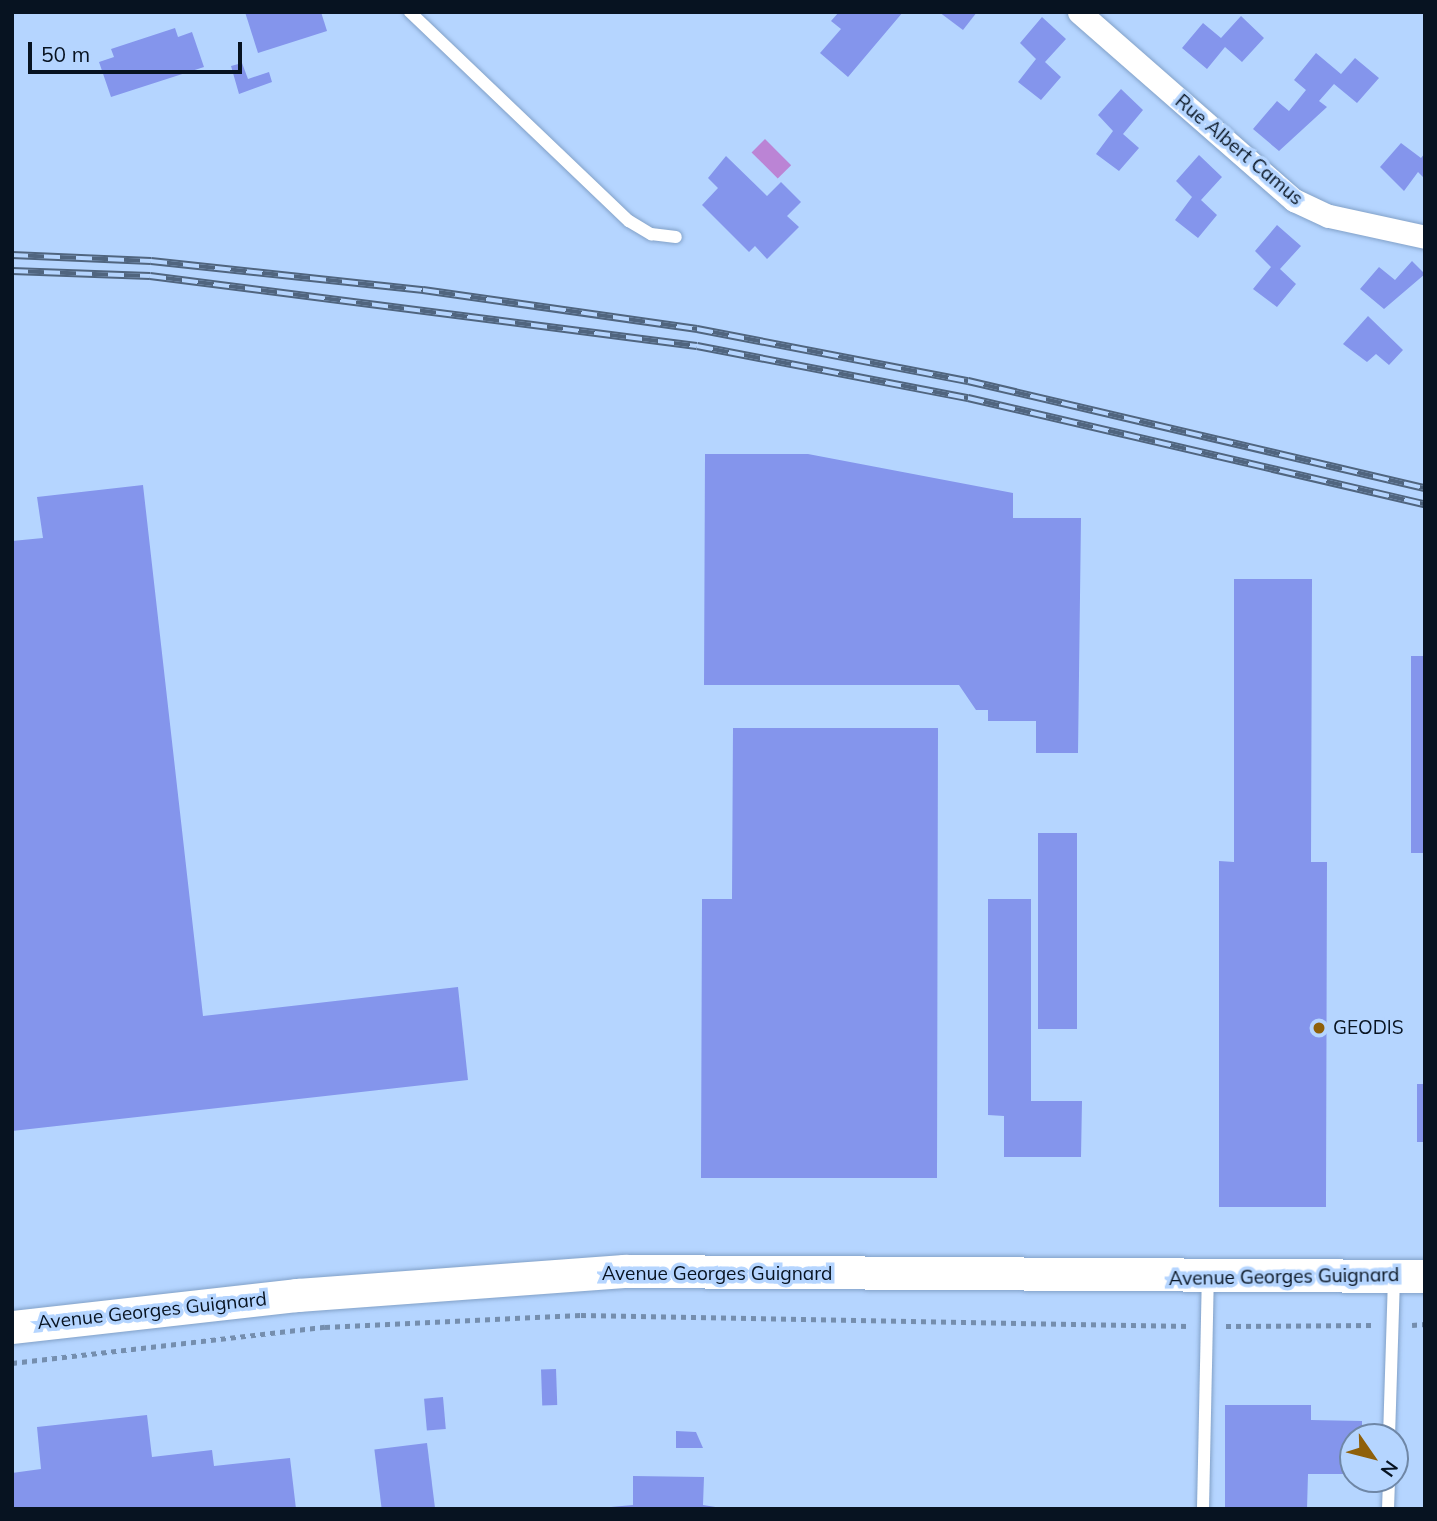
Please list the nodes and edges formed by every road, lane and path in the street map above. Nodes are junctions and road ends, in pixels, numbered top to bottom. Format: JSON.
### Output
{"nodes":[{"id":1,"x":410,"y":12,"type":"edge"},
{"id":2,"x":1079,"y":12,"type":"edge"},
{"id":3,"x":676,"y":237,"type":"dead end"},
{"id":4,"x":1425,"y":237,"type":"edge"},
{"id":5,"x":1409,"y":1276,"type":"edge"},
{"id":6,"x":1208,"y":1279,"type":"junction"},
{"id":7,"x":1425,"y":1324,"type":"edge"},
{"id":8,"x":1392,"y":1325,"type":"junction"},
{"id":9,"x":1206,"y":1326,"type":"junction"},
{"id":10,"x":12,"y":1327,"type":"edge"},
{"id":11,"x":12,"y":1363,"type":"edge"},
{"id":12,"x":1389,"y":1423,"type":"edge"},
{"id":13,"x":1203,"y":1509,"type":"edge"}],
"edges":[{"from":1,"to":3,"type":"lane"},
{"from":2,"to":4,"type":"street","name":"Rue Albert Camus"},
{"from":5,"to":6,"type":"street","name":"Avenue Georges Guignard"},
{"from":5,"to":8,"type":"lane"},
{"from":6,"to":9,"type":"lane"},
{"from":6,"to":10,"type":"street","name":"Avenue Georges Guignard"},
{"from":7,"to":8,"type":"path"},
{"from":8,"to":9,"type":"path"},
{"from":8,"to":12,"type":"lane"},
{"from":9,"to":11,"type":"path"},
{"from":9,"to":13,"type":"lane"}]}
